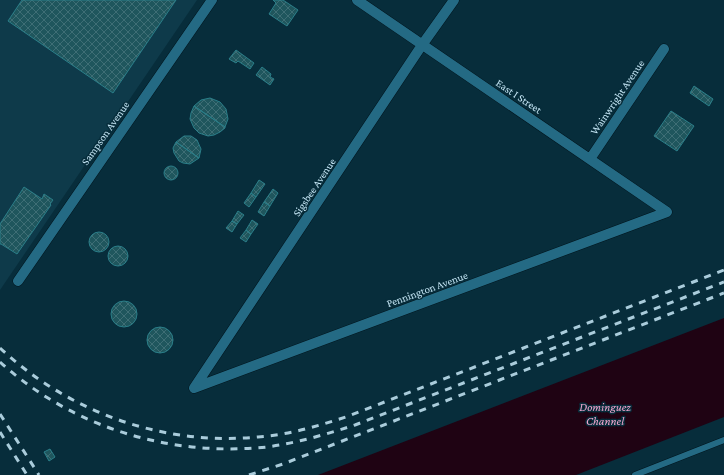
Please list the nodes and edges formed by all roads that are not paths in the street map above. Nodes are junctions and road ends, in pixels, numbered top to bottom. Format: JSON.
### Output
{"nodes":[{"id":1,"x":212,"y":0,"type":"edge"},
{"id":2,"x":356,"y":0,"type":"edge"},
{"id":3,"x":454,"y":0,"type":"edge"},
{"id":4,"x":422,"y":45,"type":"junction"},
{"id":5,"x":664,"y":49,"type":"dead end"},
{"id":6,"x":590,"y":159,"type":"junction"},
{"id":7,"x":667,"y":212,"type":"joint"},
{"id":8,"x":18,"y":281,"type":"dead end"},
{"id":9,"x":194,"y":388,"type":"joint"},
{"id":10,"x":724,"y":440,"type":"edge"},
{"id":11,"x":635,"y":475,"type":"edge"}],
"edges":[{"from":1,"to":8,"type":"street","name":"Sampson Avenue"},
{"from":2,"to":4,"type":"street","name":"East I Street"},
{"from":3,"to":4,"type":"street","name":"Sigsbee Avenue"},
{"from":4,"to":6,"type":"street","name":"East I Street"},
{"from":4,"to":9,"type":"street","name":"Sigsbee Avenue"},
{"from":5,"to":6,"type":"street","name":"Wainwright Avenue"},
{"from":6,"to":7,"type":"street","name":"East I Street"},
{"from":7,"to":9,"type":"street","name":"Pennington Avenue"},
{"from":10,"to":11,"type":"lane"}]}
